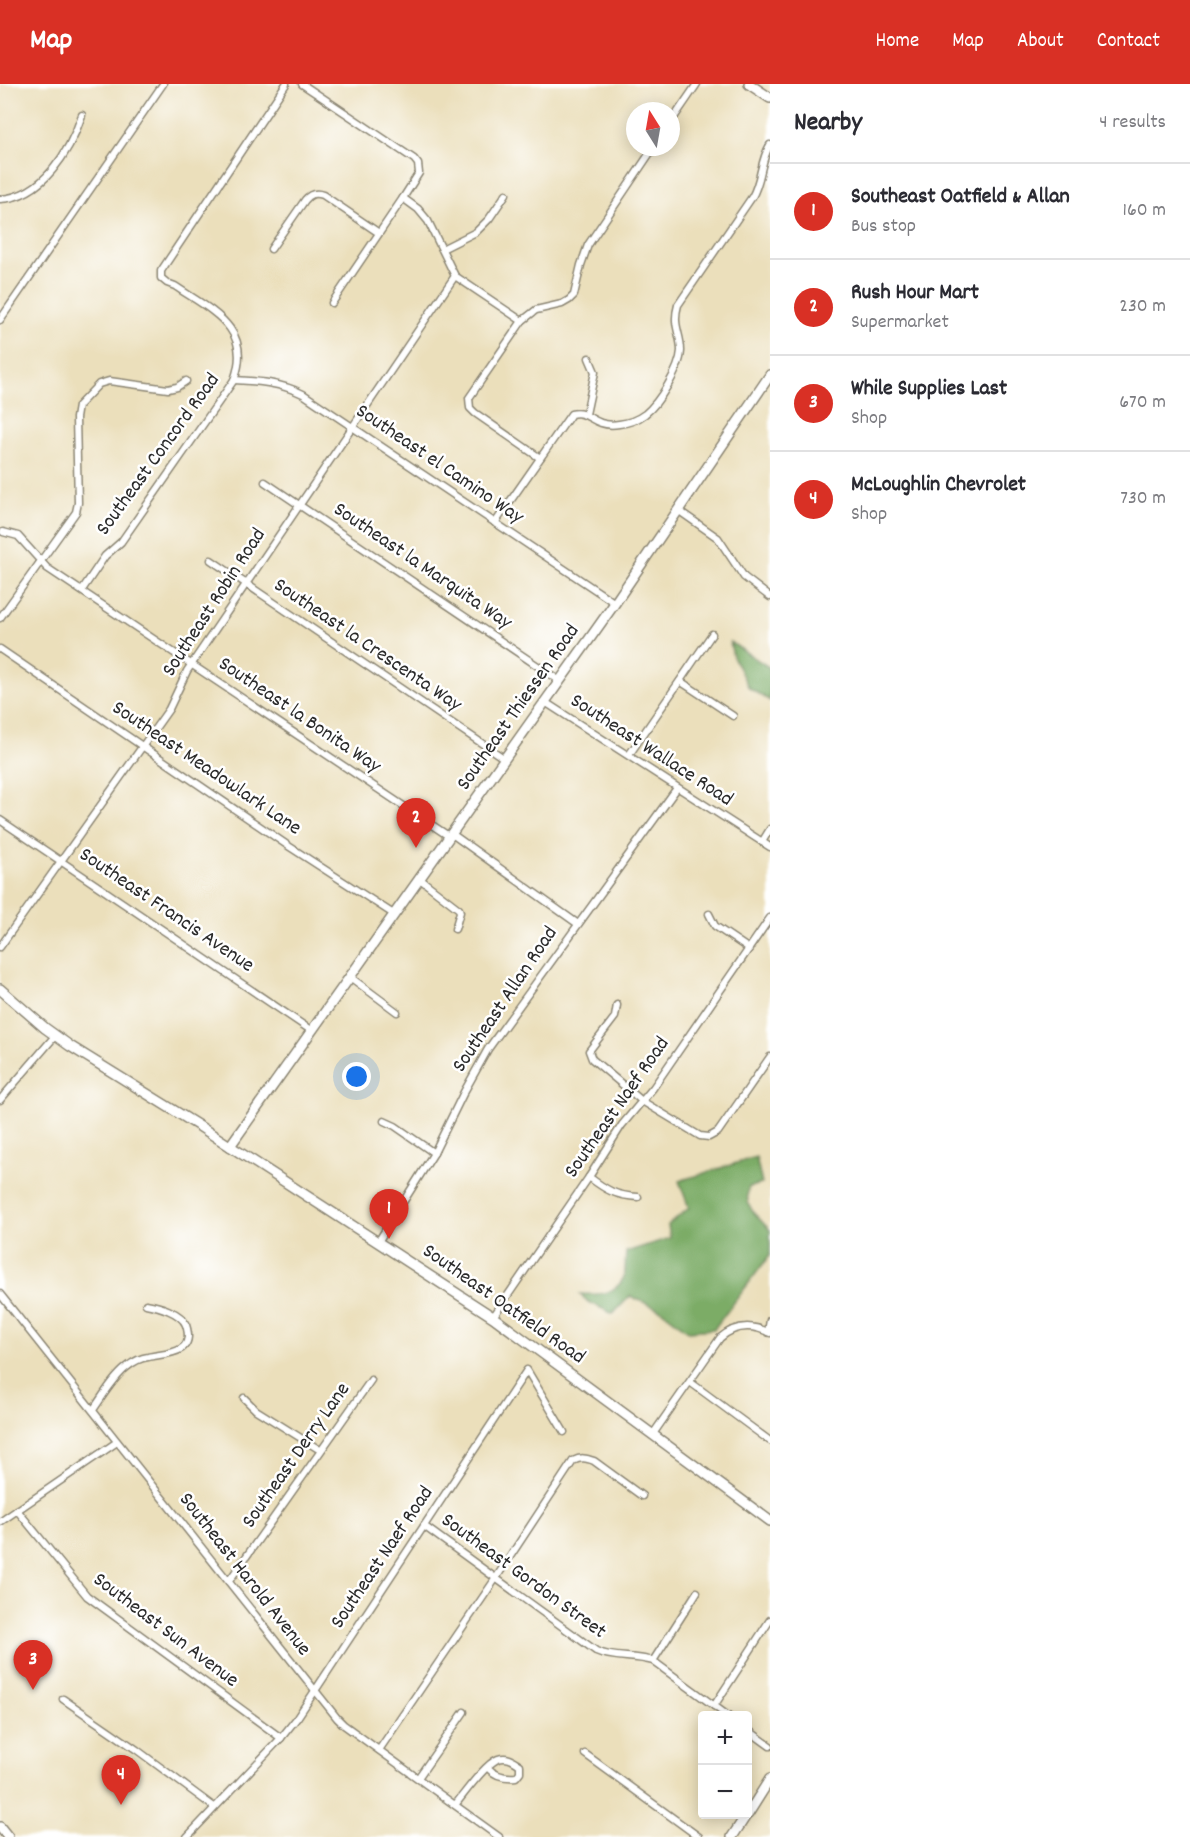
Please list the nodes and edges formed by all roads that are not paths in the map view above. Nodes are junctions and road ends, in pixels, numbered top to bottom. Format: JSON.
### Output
{"nodes":[{"id":1,"x":164,"y":84,"type":"edge"},
{"id":2,"x":286,"y":84,"type":"edge"},
{"id":3,"x":302,"y":84,"type":"edge"},
{"id":4,"x":697,"y":84,"type":"edge"},
{"id":5,"x":749,"y":84,"type":"edge"},
{"id":6,"x":770,"y":98,"type":"edge"},
{"id":7,"x":680,"y":109,"type":"edge"},
{"id":8,"x":82,"y":115,"type":"dead end"},
{"id":9,"x":770,"y":145,"type":"edge"},
{"id":10,"x":648,"y":156,"type":"edge"},
{"id":11,"x":506,"y":194,"type":"dead end"},
{"id":12,"x":403,"y":198,"type":"junction"},
{"id":13,"x":0,"y":199,"type":"edge"},
{"id":14,"x":379,"y":233,"type":"junction"},
{"id":15,"x":271,"y":249,"type":"dead end"},
{"id":16,"x":442,"y":249,"type":"junction"},
{"id":17,"x":455,"y":276,"type":"junction"},
{"id":18,"x":332,"y":303,"type":"dead end"},
{"id":19,"x":0,"y":321,"type":"edge"},
{"id":20,"x":522,"y":321,"type":"junction"},
{"id":21,"x":589,"y":357,"type":"dead end"},
{"id":22,"x":770,"y":375,"type":"edge"},
{"id":23,"x":234,"y":380,"type":"junction"},
{"id":24,"x":186,"y":381,"type":"dead end"},
{"id":25,"x":586,"y":414,"type":"junction"},
{"id":26,"x":353,"y":427,"type":"junction"},
{"id":27,"x":540,"y":458,"type":"junction"},
{"id":28,"x":265,"y":482,"type":"dead end"},
{"id":29,"x":299,"y":504,"type":"junction"},
{"id":30,"x":678,"y":510,"type":"junction"},
{"id":31,"x":495,"y":523,"type":"junction"},
{"id":32,"x":3,"y":532,"type":"dead end"},
{"id":33,"x":211,"y":561,"type":"dead end"},
{"id":34,"x":41,"y":562,"type":"junction"},
{"id":35,"x":246,"y":585,"type":"junction"},
{"id":36,"x":82,"y":590,"type":"junction"},
{"id":37,"x":770,"y":597,"type":"edge"},
{"id":38,"x":615,"y":603,"type":"junction"},
{"id":39,"x":0,"y":618,"type":"edge"},
{"id":40,"x":712,"y":634,"type":"dead end"},
{"id":41,"x":0,"y":649,"type":"edge"},
{"id":42,"x":192,"y":664,"type":"junction"},
{"id":43,"x":560,"y":681,"type":"junction"},
{"id":44,"x":680,"y":681,"type":"junction"},
{"id":45,"x":545,"y":702,"type":"junction"},
{"id":46,"x":733,"y":716,"type":"dead end"},
{"id":47,"x":142,"y":747,"type":"junction"},
{"id":48,"x":629,"y":756,"type":"junction"},
{"id":49,"x":505,"y":759,"type":"junction"},
{"id":50,"x":677,"y":788,"type":"junction"},
{"id":51,"x":0,"y":820,"type":"edge"},
{"id":52,"x":770,"y":829,"type":"edge"},
{"id":53,"x":451,"y":835,"type":"junction"},
{"id":54,"x":762,"y":842,"type":"junction"},
{"id":55,"x":770,"y":847,"type":"edge"},
{"id":56,"x":62,"y":861,"type":"junction"},
{"id":57,"x":420,"y":879,"type":"junction"},
{"id":58,"x":709,"y":914,"type":"dead end"},
{"id":59,"x":395,"y":915,"type":"junction"},
{"id":60,"x":770,"y":918,"type":"edge"},
{"id":61,"x":578,"y":924,"type":"junction"},
{"id":62,"x":455,"y":929,"type":"dead end"},
{"id":63,"x":0,"y":947,"type":"edge"},
{"id":64,"x":749,"y":949,"type":"junction"},
{"id":65,"x":350,"y":977,"type":"junction"},
{"id":66,"x":0,"y":989,"type":"edge"},
{"id":67,"x":617,"y":1005,"type":"dead end"},
{"id":68,"x":397,"y":1012,"type":"dead end"},
{"id":69,"x":312,"y":1031,"type":"junction"},
{"id":70,"x":55,"y":1036,"type":"junction"},
{"id":71,"x":770,"y":1057,"type":"edge"},
{"id":72,"x":0,"y":1100,"type":"edge"},
{"id":73,"x":642,"y":1101,"type":"junction"},
{"id":74,"x":384,"y":1121,"type":"dead end"},
{"id":75,"x":230,"y":1146,"type":"junction"},
{"id":76,"x":434,"y":1153,"type":"junction"},
{"id":77,"x":589,"y":1177,"type":"junction"},
{"id":78,"x":638,"y":1197,"type":"dead end"},
{"id":79,"x":378,"y":1242,"type":"junction"},
{"id":80,"x":0,"y":1294,"type":"edge"},
{"id":81,"x":146,"y":1304,"type":"dead end"},
{"id":82,"x":493,"y":1317,"type":"junction"},
{"id":83,"x":770,"y":1320,"type":"edge"},
{"id":84,"x":769,"y":1332,"type":"edge"},
{"id":85,"x":371,"y":1380,"type":"dead end"},
{"id":86,"x":690,"y":1382,"type":"junction"},
{"id":87,"x":244,"y":1398,"type":"dead end"},
{"id":88,"x":93,"y":1410,"type":"junction"},
{"id":89,"x":564,"y":1432,"type":"dead end"},
{"id":90,"x":653,"y":1434,"type":"junction"},
{"id":91,"x":770,"y":1441,"type":"edge"},
{"id":92,"x":117,"y":1442,"type":"junction"},
{"id":93,"x":320,"y":1450,"type":"junction"},
{"id":94,"x":642,"y":1496,"type":"dead end"},
{"id":95,"x":17,"y":1510,"type":"junction"},
{"id":96,"x":770,"y":1521,"type":"edge"},
{"id":97,"x":0,"y":1522,"type":"edge"},
{"id":98,"x":424,"y":1526,"type":"junction"},
{"id":99,"x":496,"y":1578,"type":"junction"},
{"id":100,"x":229,"y":1581,"type":"junction"},
{"id":101,"x":697,"y":1592,"type":"dead end"},
{"id":102,"x":770,"y":1620,"type":"edge"},
{"id":103,"x":653,"y":1661,"type":"junction"},
{"id":104,"x":315,"y":1691,"type":"junction"},
{"id":105,"x":63,"y":1699,"type":"dead end"},
{"id":106,"x":714,"y":1706,"type":"junction"},
{"id":107,"x":721,"y":1711,"type":"edge"},
{"id":108,"x":464,"y":1712,"type":"dead end"},
{"id":109,"x":752,"y":1733,"type":"edge"},
{"id":110,"x":281,"y":1738,"type":"junction"},
{"id":111,"x":770,"y":1746,"type":"edge"},
{"id":112,"x":379,"y":1750,"type":"junction"},
{"id":113,"x":585,"y":1754,"type":"dead end"},
{"id":114,"x":488,"y":1768,"type":"junction"},
{"id":115,"x":418,"y":1778,"type":"junction"},
{"id":116,"x":770,"y":1779,"type":"edge"},
{"id":117,"x":455,"y":1805,"type":"junction"},
{"id":118,"x":752,"y":1806,"type":"edge"},
{"id":119,"x":214,"y":1807,"type":"junction"},
{"id":120,"x":744,"y":1819,"type":"edge"},
{"id":121,"x":0,"y":1827,"type":"edge"},
{"id":122,"x":8,"y":1837,"type":"edge"},
{"id":123,"x":187,"y":1837,"type":"edge"},
{"id":124,"x":499,"y":1837,"type":"edge"},
{"id":125,"x":699,"y":1837,"type":"edge"},
{"id":126,"x":732,"y":1837,"type":"edge"}],
"edges":[{"from":1,"to":19,"type":"street"},
{"from":2,"to":23,"type":"street","name":"Southeast Concord Road"},
{"from":3,"to":12,"type":"street"},
{"from":4,"to":7,"type":"street"},
{"from":5,"to":6,"type":"main road"},
{"from":8,"to":13,"type":"street"},
{"from":9,"to":25,"type":"street"},
{"from":10,"to":20,"type":"street"},
{"from":11,"to":16,"type":"street"},
{"from":12,"to":14,"type":"street"},
{"from":12,"to":16,"type":"street"},
{"from":14,"to":15,"type":"street"},
{"from":14,"to":18,"type":"street"},
{"from":16,"to":17,"type":"street"},
{"from":17,"to":20,"type":"street"},
{"from":17,"to":26,"type":"street","name":"Southeast Robin Road"},
{"from":20,"to":27,"type":"street"},
{"from":21,"to":25,"type":"street"},
{"from":22,"to":30,"type":"main road","name":"Southeast Thiessen Road"},
{"from":23,"to":26,"type":"street","name":"Southeast el Camino Way"},
{"from":23,"to":36,"type":"street","name":"Southeast Concord Road"},
{"from":24,"to":34,"type":"street"},
{"from":25,"to":27,"type":"street"},
{"from":26,"to":29,"type":"street","name":"Southeast Robin Road"},
{"from":26,"to":31,"type":"street","name":"Southeast el Camino Way"},
{"from":27,"to":31,"type":"street"},
{"from":28,"to":29,"type":"street","name":"Southeast la Marquita Way"},
{"from":29,"to":35,"type":"street","name":"Southeast Robin Road"},
{"from":29,"to":43,"type":"street","name":"Southeast la Marquita Way"},
{"from":30,"to":37,"type":"street"},
{"from":30,"to":38,"type":"main road","name":"Southeast Thiessen Road"},
{"from":31,"to":38,"type":"street","name":"Southeast el Camino Way"},
{"from":32,"to":34,"type":"street","name":"Southeast la Bonita Way"},
{"from":33,"to":35,"type":"street","name":"Southeast la Crescenta Way"},
{"from":34,"to":36,"type":"street","name":"Southeast la Bonita Way"},
{"from":34,"to":39,"type":"street"},
{"from":35,"to":42,"type":"street","name":"Southeast Robin Road"},
{"from":35,"to":49,"type":"street","name":"Southeast la Crescenta Way"},
{"from":36,"to":42,"type":"street","name":"Southeast la Bonita Way"},
{"from":38,"to":43,"type":"main road","name":"Southeast Thiessen Road"},
{"from":40,"to":44,"type":"street"},
{"from":41,"to":47,"type":"street","name":"Southeast Meadowlark Lane"},
{"from":42,"to":47,"type":"street","name":"Southeast Robin Road"},
{"from":42,"to":53,"type":"street","name":"Southeast la Bonita Way"},
{"from":43,"to":45,"type":"main road","name":"Southeast Thiessen Road"},
{"from":44,"to":46,"type":"street"},
{"from":44,"to":48,"type":"street"},
{"from":45,"to":48,"type":"street","name":"Southeast Wallace Road"},
{"from":45,"to":49,"type":"main road","name":"Southeast Thiessen Road"},
{"from":47,"to":56,"type":"street","name":"Southeast Robin Road"},
{"from":47,"to":59,"type":"street","name":"Southeast Meadowlark Lane"},
{"from":48,"to":50,"type":"street","name":"Southeast Wallace Road"},
{"from":49,"to":53,"type":"main road","name":"Southeast Thiessen Road"},
{"from":50,"to":54,"type":"street","name":"Southeast Wallace Road"},
{"from":50,"to":61,"type":"street","name":"Southeast Allan Road"},
{"from":51,"to":56,"type":"street","name":"Southeast Francis Avenue"},
{"from":52,"to":54,"type":"street"},
{"from":53,"to":57,"type":"main road","name":"Southeast Thiessen Road"},
{"from":53,"to":61,"type":"street","name":"Southeast la Bonita Way"},
{"from":54,"to":55,"type":"street","name":"Southeast Wallace Road"},
{"from":56,"to":63,"type":"street","name":"Southeast Robin Road"},
{"from":56,"to":69,"type":"street","name":"Southeast Francis Avenue"},
{"from":57,"to":59,"type":"main road","name":"Southeast Thiessen Road"},
{"from":57,"to":62,"type":"street"},
{"from":58,"to":64,"type":"street"},
{"from":59,"to":65,"type":"main road","name":"Southeast Thiessen Road"},
{"from":60,"to":64,"type":"street","name":"Southeast Naef Road"},
{"from":61,"to":76,"type":"street","name":"Southeast Allan Road"},
{"from":64,"to":73,"type":"street","name":"Southeast Naef Road"},
{"from":65,"to":68,"type":"street"},
{"from":65,"to":69,"type":"main road","name":"Southeast Thiessen Road"},
{"from":66,"to":70,"type":"main road","name":"Southeast Oatfield Road"},
{"from":67,"to":73,"type":"street"},
{"from":69,"to":75,"type":"main road","name":"Southeast Thiessen Road"},
{"from":70,"to":72,"type":"street"},
{"from":70,"to":75,"type":"main road","name":"Southeast Oatfield Road"},
{"from":71,"to":73,"type":"street"},
{"from":73,"to":77,"type":"street","name":"Southeast Naef Road"},
{"from":74,"to":76,"type":"street"},
{"from":75,"to":79,"type":"main road","name":"Southeast Oatfield Road"},
{"from":76,"to":79,"type":"street","name":"Southeast Allan Road"},
{"from":77,"to":78,"type":"street"},
{"from":77,"to":82,"type":"street","name":"Southeast Naef Road"},
{"from":79,"to":82,"type":"main road","name":"Southeast Oatfield Road"},
{"from":80,"to":88,"type":"street","name":"Southeast Harold Avenue"},
{"from":81,"to":88,"type":"street"},
{"from":82,"to":90,"type":"main road","name":"Southeast Oatfield Road"},
{"from":83,"to":84,"type":"street"},
{"from":84,"to":86,"type":"street"},
{"from":85,"to":93,"type":"street","name":"Southeast Derry Lane"},
{"from":86,"to":90,"type":"street"},
{"from":86,"to":91,"type":"street"},
{"from":87,"to":93,"type":"street"},
{"from":88,"to":92,"type":"street","name":"Southeast Harold Avenue"},
{"from":89,"to":98,"type":"street","name":"Southeast Naef Road"},
{"from":90,"to":96,"type":"main road","name":"Southeast Oatfield Road"},
{"from":92,"to":95,"type":"street"},
{"from":92,"to":100,"type":"street","name":"Southeast Harold Avenue"},
{"from":93,"to":100,"type":"street","name":"Southeast Derry Lane"},
{"from":94,"to":99,"type":"street"},
{"from":95,"to":97,"type":"street"},
{"from":95,"to":110,"type":"street","name":"Southeast Sun Avenue"},
{"from":98,"to":99,"type":"street","name":"Southeast Gordon Street"},
{"from":98,"to":104,"type":"street","name":"Southeast Naef Road"},
{"from":99,"to":103,"type":"street","name":"Southeast Gordon Street"},
{"from":99,"to":112,"type":"street"},
{"from":100,"to":104,"type":"street","name":"Southeast Harold Avenue"},
{"from":101,"to":103,"type":"street"},
{"from":102,"to":106,"type":"street"},
{"from":103,"to":106,"type":"street","name":"Southeast Gordon Street"},
{"from":104,"to":110,"type":"street","name":"Southeast Naef Road"},
{"from":104,"to":112,"type":"street","name":"Southeast Harold Avenue"},
{"from":105,"to":119,"type":"street"},
{"from":106,"to":107,"type":"street","name":"Southeast Gordon Street"},
{"from":108,"to":115,"type":"street"},
{"from":109,"to":111,"type":"street"},
{"from":110,"to":119,"type":"street","name":"Southeast Naef Road"},
{"from":112,"to":115,"type":"street","name":"Southeast Harold Avenue"},
{"from":113,"to":125,"type":"street"},
{"from":114,"to":114,"type":"street"},
{"from":114,"to":117,"type":"street"},
{"from":115,"to":117,"type":"street","name":"Southeast Harold Avenue"},
{"from":116,"to":118,"type":"main road"},
{"from":117,"to":124,"type":"street","name":"Southeast Harold Avenue"},
{"from":119,"to":123,"type":"street","name":"Southeast Naef Road"},
{"from":120,"to":126,"type":"main road"},
{"from":121,"to":122,"type":"main road"}]}
